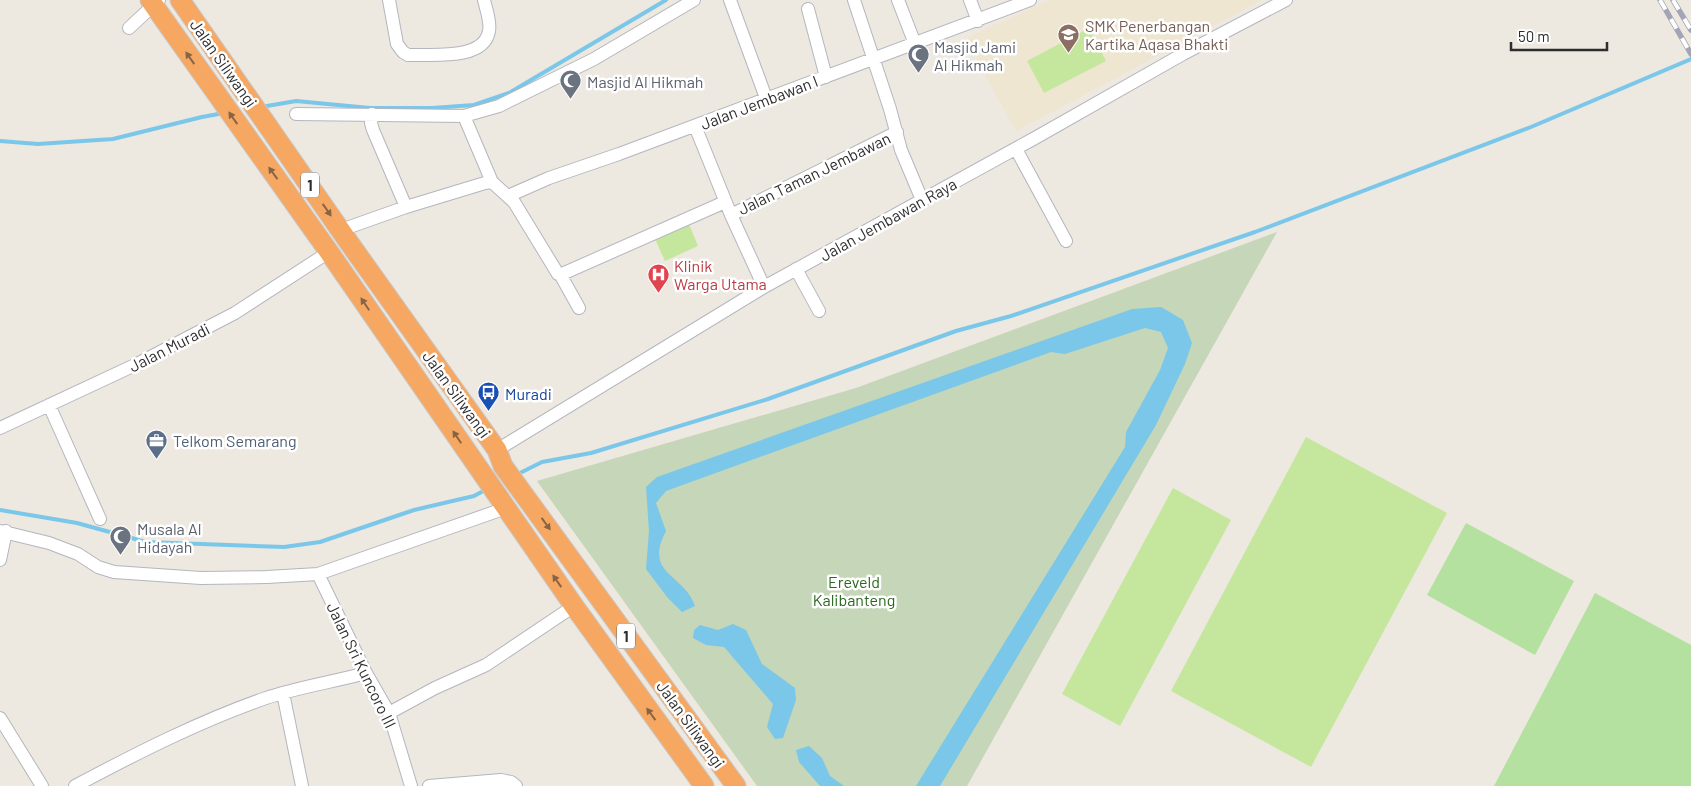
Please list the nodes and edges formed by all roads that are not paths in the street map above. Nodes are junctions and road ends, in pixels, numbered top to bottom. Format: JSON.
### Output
{"nodes":[{"id":1,"x":180,"y":0,"type":"edge"},
{"id":2,"x":198,"y":0,"type":"edge"},
{"id":3,"x":390,"y":0,"type":"edge"},
{"id":4,"x":484,"y":0,"type":"edge"},
{"id":5,"x":694,"y":0,"type":"edge"},
{"id":6,"x":730,"y":0,"type":"edge"},
{"id":7,"x":854,"y":0,"type":"edge"},
{"id":8,"x":898,"y":0,"type":"edge"},
{"id":9,"x":970,"y":0,"type":"edge"},
{"id":10,"x":1030,"y":0,"type":"edge"},
{"id":11,"x":1286,"y":0,"type":"edge"},
{"id":12,"x":154,"y":2,"type":"edge"},
{"id":13,"x":808,"y":9,"type":"dead end"},
{"id":14,"x":978,"y":21,"type":"junction"},
{"id":15,"x":129,"y":28,"type":"dead end"},
{"id":16,"x":199,"y":28,"type":"junction"},
{"id":17,"x":914,"y":44,"type":"junction"},
{"id":18,"x":873,"y":58,"type":"junction"},
{"id":19,"x":826,"y":77,"type":"junction"},
{"id":20,"x":766,"y":98,"type":"junction"},
{"id":21,"x":296,"y":114,"type":"dead end"},
{"id":22,"x":372,"y":114,"type":"junction"},
{"id":23,"x":464,"y":116,"type":"junction"},
{"id":24,"x":695,"y":126,"type":"junction"},
{"id":25,"x":896,"y":132,"type":"junction"},
{"id":26,"x":1016,"y":149,"type":"junction"},
{"id":27,"x":492,"y":182,"type":"junction"},
{"id":28,"x":508,"y":196,"type":"junction"},
{"id":29,"x":922,"y":200,"type":"junction"},
{"id":30,"x":726,"y":202,"type":"junction"},
{"id":31,"x":406,"y":207,"type":"junction"},
{"id":32,"x":730,"y":214,"type":"junction"},
{"id":33,"x":341,"y":230,"type":"junction"},
{"id":34,"x":1066,"y":241,"type":"dead end"},
{"id":35,"x":329,"y":252,"type":"junction"},
{"id":36,"x":796,"y":269,"type":"junction"},
{"id":37,"x":559,"y":274,"type":"junction"},
{"id":38,"x":764,"y":287,"type":"junction"},
{"id":39,"x":579,"y":308,"type":"dead end"},
{"id":40,"x":819,"y":311,"type":"dead end"},
{"id":41,"x":48,"y":405,"type":"junction"},
{"id":42,"x":0,"y":428,"type":"edge"},
{"id":43,"x":500,"y":458,"type":"junction"},
{"id":44,"x":501,"y":501,"type":"junction"},
{"id":45,"x":100,"y":519,"type":"dead end"},
{"id":46,"x":3,"y":531,"type":"edge"},
{"id":47,"x":0,"y":560,"type":"edge"},
{"id":48,"x":318,"y":574,"type":"junction"},
{"id":49,"x":574,"y":606,"type":"junction"},
{"id":50,"x":366,"y":674,"type":"junction"},
{"id":51,"x":283,"y":693,"type":"junction"},
{"id":52,"x":389,"y":713,"type":"junction"},
{"id":53,"x":0,"y":718,"type":"edge"},
{"id":54,"x":42,"y":786,"type":"edge"},
{"id":55,"x":75,"y":786,"type":"edge"},
{"id":56,"x":302,"y":786,"type":"edge"},
{"id":57,"x":411,"y":786,"type":"edge"},
{"id":58,"x":428,"y":786,"type":"edge"},
{"id":59,"x":516,"y":786,"type":"edge"},
{"id":60,"x":704,"y":786,"type":"edge"},
{"id":61,"x":736,"y":786,"type":"edge"}],
"edges":[{"from":1,"to":16,"type":"highway","name":"Jalan Siliwangi","number":"1"},
{"from":2,"to":16,"type":"highway"},
{"from":3,"to":4,"type":"street"},
{"from":5,"to":23,"type":"street"},
{"from":6,"to":20,"type":"street"},
{"from":7,"to":18,"type":"street"},
{"from":8,"to":17,"type":"street"},
{"from":9,"to":14,"type":"street"},
{"from":10,"to":14,"type":"street","name":"Jalan Jembawan I"},
{"from":11,"to":26,"type":"street","name":"Jalan Jembawan Raya"},
{"from":12,"to":15,"type":"street"},
{"from":35,"to":12,"type":"highway","name":"Jalan Siliwangi","number":"1","one_way":true},
{"from":13,"to":19,"type":"street"},
{"from":14,"to":17,"type":"street","name":"Jalan Jembawan I"},
{"from":16,"to":33,"type":"highway","name":"Jalan Siliwangi","number":"1","one_way":true},
{"from":17,"to":18,"type":"street","name":"Jalan Jembawan I"},
{"from":18,"to":19,"type":"street","name":"Jalan Jembawan I"},
{"from":18,"to":25,"type":"street"},
{"from":19,"to":20,"type":"street","name":"Jalan Jembawan I"},
{"from":20,"to":24,"type":"street","name":"Jalan Jembawan I"},
{"from":21,"to":22,"type":"street"},
{"from":22,"to":23,"type":"street"},
{"from":22,"to":31,"type":"street"},
{"from":23,"to":27,"type":"street"},
{"from":24,"to":28,"type":"street","name":"Jalan Jembawan I"},
{"from":24,"to":30,"type":"street"},
{"from":25,"to":29,"type":"street"},
{"from":25,"to":32,"type":"street","name":"Jalan Taman Jembawan"},
{"from":26,"to":29,"type":"street","name":"Jalan Jembawan Raya"},
{"from":26,"to":34,"type":"street"},
{"from":27,"to":28,"type":"street"},
{"from":27,"to":31,"type":"street"},
{"from":28,"to":37,"type":"street"},
{"from":29,"to":36,"type":"street","name":"Jalan Jembawan Raya"},
{"from":30,"to":32,"type":"street"},
{"from":30,"to":37,"type":"street","name":"Jalan Taman Jembawan"},
{"from":31,"to":33,"type":"street"},
{"from":32,"to":38,"type":"street"},
{"from":33,"to":43,"type":"highway","name":"Jalan Siliwangi","number":"1"},
{"from":35,"to":41,"type":"street","name":"Jalan Muradi"},
{"from":44,"to":35,"type":"highway","name":"Jalan Siliwangi","number":"1","one_way":true},
{"from":36,"to":38,"type":"street","name":"Jalan Jembawan Raya"},
{"from":36,"to":40,"type":"street"},
{"from":37,"to":39,"type":"street"},
{"from":38,"to":43,"type":"street","name":"Jalan Jembawan Raya"},
{"from":41,"to":42,"type":"street","name":"Jalan Muradi"},
{"from":41,"to":45,"type":"street"},
{"from":43,"to":61,"type":"highway","name":"Jalan Siliwangi","number":"1","one_way":true},
{"from":44,"to":48,"type":"street"},
{"from":49,"to":44,"type":"highway","name":"Jalan Siliwangi","number":"1","one_way":true},
{"from":46,"to":47,"type":"street"},
{"from":46,"to":48,"type":"street"},
{"from":48,"to":50,"type":"street","name":"Jalan Sri Kuncoro III"},
{"from":49,"to":52,"type":"street"},
{"from":60,"to":49,"type":"highway","name":"Jalan Siliwangi","number":"1","one_way":true},
{"from":50,"to":51,"type":"street"},
{"from":50,"to":52,"type":"street","name":"Jalan Sri Kuncoro III"},
{"from":51,"to":55,"type":"street"},
{"from":51,"to":56,"type":"street"},
{"from":52,"to":57,"type":"street","name":"Jalan Sri Kuncoro III"},
{"from":53,"to":54,"type":"street"},
{"from":58,"to":59,"type":"street"}]}
